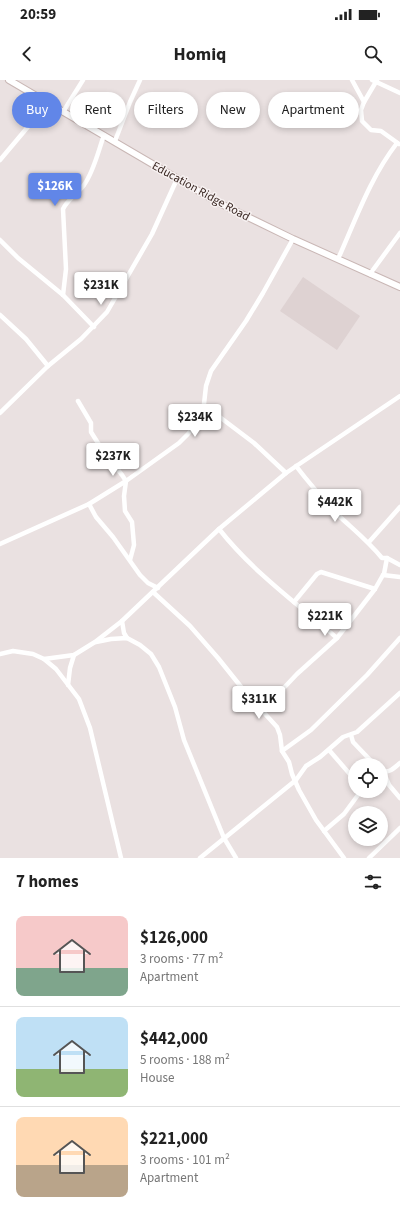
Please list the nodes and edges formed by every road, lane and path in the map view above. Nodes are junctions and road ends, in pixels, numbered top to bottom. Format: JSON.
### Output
{"nodes":[{"id":1,"x":9,"y":80,"type":"edge"},
{"id":2,"x":83,"y":80,"type":"edge"},
{"id":3,"x":140,"y":80,"type":"edge"},
{"id":4,"x":352,"y":80,"type":"edge"},
{"id":5,"x":375,"y":81,"type":"edge"},
{"id":6,"x":29,"y":92,"type":"edge"},
{"id":7,"x":400,"y":93,"type":"edge"},
{"id":8,"x":364,"y":102,"type":"junction"},
{"id":9,"x":63,"y":112,"type":"joint"},
{"id":10,"x":27,"y":128,"type":"edge"},
{"id":11,"x":104,"y":135,"type":"junction"},
{"id":12,"x":115,"y":141,"type":"junction"},
{"id":13,"x":399,"y":144,"type":"edge"},
{"id":14,"x":0,"y":160,"type":"edge"},
{"id":15,"x":177,"y":179,"type":"junction"},
{"id":16,"x":400,"y":233,"type":"edge"},
{"id":17,"x":292,"y":239,"type":"junction"},
{"id":18,"x":0,"y":240,"type":"edge"},
{"id":19,"x":338,"y":259,"type":"junction"},
{"id":20,"x":370,"y":274,"type":"junction"},
{"id":21,"x":400,"y":288,"type":"edge"},
{"id":22,"x":63,"y":295,"type":"junction"},
{"id":23,"x":0,"y":316,"type":"edge"},
{"id":24,"x":94,"y":327,"type":"junction"},
{"id":25,"x":48,"y":366,"type":"junction"},
{"id":26,"x":400,"y":396,"type":"edge"},
{"id":27,"x":78,"y":401,"type":"dead end"},
{"id":28,"x":204,"y":405,"type":"junction"},
{"id":29,"x":0,"y":413,"type":"edge"},
{"id":30,"x":203,"y":413,"type":"junction"},
{"id":31,"x":214,"y":413,"type":"junction"},
{"id":32,"x":296,"y":466,"type":"junction"},
{"id":33,"x":286,"y":473,"type":"junction"},
{"id":34,"x":126,"y":481,"type":"junction"},
{"id":35,"x":89,"y":504,"type":"junction"},
{"id":36,"x":400,"y":507,"type":"edge"},
{"id":37,"x":219,"y":529,"type":"junction"},
{"id":38,"x":368,"y":542,"type":"junction"},
{"id":39,"x":0,"y":544,"type":"edge"},
{"id":40,"x":387,"y":558,"type":"junction"},
{"id":41,"x":130,"y":560,"type":"junction"},
{"id":42,"x":400,"y":565,"type":"edge"},
{"id":43,"x":383,"y":575,"type":"junction"},
{"id":44,"x":400,"y":577,"type":"edge"},
{"id":45,"x":158,"y":588,"type":"junction"},
{"id":46,"x":375,"y":589,"type":"junction"},
{"id":47,"x":153,"y":592,"type":"junction"},
{"id":48,"x":294,"y":602,"type":"junction"},
{"id":49,"x":122,"y":621,"type":"junction"},
{"id":50,"x":127,"y":638,"type":"junction"},
{"id":51,"x":337,"y":638,"type":"junction"},
{"id":52,"x":400,"y":638,"type":"edge"},
{"id":53,"x":95,"y":642,"type":"junction"},
{"id":54,"x":0,"y":654,"type":"edge"},
{"id":55,"x":74,"y":655,"type":"junction"},
{"id":56,"x":44,"y":659,"type":"junction"},
{"id":57,"x":68,"y":685,"type":"junction"},
{"id":58,"x":400,"y":693,"type":"edge"},
{"id":59,"x":262,"y":711,"type":"junction"},
{"id":60,"x":351,"y":735,"type":"junction"},
{"id":61,"x":329,"y":750,"type":"junction"},
{"id":62,"x":282,"y":751,"type":"junction"},
{"id":63,"x":368,"y":758,"type":"edge"},
{"id":64,"x":400,"y":763,"type":"edge"},
{"id":65,"x":348,"y":772,"type":"edge"},
{"id":66,"x":388,"y":772,"type":"edge"},
{"id":67,"x":296,"y":780,"type":"junction"},
{"id":68,"x":388,"y":785,"type":"edge"},
{"id":69,"x":356,"y":798,"type":"edge"},
{"id":70,"x":400,"y":798,"type":"edge"},
{"id":71,"x":400,"y":828,"type":"edge"},
{"id":72,"x":324,"y":831,"type":"junction"},
{"id":73,"x":224,"y":838,"type":"junction"},
{"id":74,"x":122,"y":858,"type":"edge"},
{"id":75,"x":200,"y":858,"type":"edge"},
{"id":76,"x":236,"y":858,"type":"edge"},
{"id":77,"x":344,"y":858,"type":"edge"},
{"id":78,"x":369,"y":858,"type":"edge"}],
"edges":[{"from":1,"to":6,"type":"main road","name":"Education Ridge Road"},
{"from":2,"to":9,"type":"street"},
{"from":3,"to":12,"type":"street"},
{"from":4,"to":8,"type":"street"},
{"from":5,"to":7,"type":"street"},
{"from":5,"to":8,"type":"street"},
{"from":8,"to":13,"type":"street"},
{"from":9,"to":11,"type":"main road","name":"Education Ridge Road"},
{"from":10,"to":14,"type":"street"},
{"from":11,"to":12,"type":"main road","name":"Education Ridge Road"},
{"from":11,"to":22,"type":"street"},
{"from":12,"to":15,"type":"main road","name":"Education Ridge Road"},
{"from":13,"to":19,"type":"street"},
{"from":15,"to":17,"type":"main road","name":"Education Ridge Road"},
{"from":15,"to":24,"type":"street"},
{"from":16,"to":20,"type":"street"},
{"from":17,"to":19,"type":"main road","name":"Education Ridge Road"},
{"from":17,"to":28,"type":"street"},
{"from":18,"to":22,"type":"street"},
{"from":19,"to":20,"type":"main road","name":"Education Ridge Road"},
{"from":20,"to":21,"type":"main road","name":"Education Ridge Road"},
{"from":22,"to":24,"type":"street"},
{"from":23,"to":25,"type":"street"},
{"from":24,"to":25,"type":"street"},
{"from":25,"to":29,"type":"street"},
{"from":26,"to":32,"type":"street"},
{"from":27,"to":34,"type":"street"},
{"from":28,"to":30,"type":"street"},
{"from":28,"to":31,"type":"street"},
{"from":30,"to":31,"type":"street"},
{"from":30,"to":34,"type":"street"},
{"from":31,"to":33,"type":"street"},
{"from":32,"to":33,"type":"street"},
{"from":32,"to":38,"type":"street"},
{"from":33,"to":37,"type":"street"},
{"from":34,"to":35,"type":"street"},
{"from":34,"to":41,"type":"street"},
{"from":35,"to":39,"type":"street"},
{"from":35,"to":41,"type":"street"},
{"from":36,"to":38,"type":"street"},
{"from":37,"to":45,"type":"street"},
{"from":37,"to":48,"type":"street"},
{"from":38,"to":40,"type":"street"},
{"from":40,"to":42,"type":"street"},
{"from":40,"to":43,"type":"street"},
{"from":41,"to":45,"type":"street"},
{"from":43,"to":44,"type":"street"},
{"from":43,"to":46,"type":"street"},
{"from":45,"to":47,"type":"street"},
{"from":46,"to":48,"type":"street"},
{"from":46,"to":51,"type":"street"},
{"from":47,"to":49,"type":"street"},
{"from":47,"to":59,"type":"street"},
{"from":48,"to":51,"type":"street"},
{"from":49,"to":50,"type":"street"},
{"from":49,"to":53,"type":"street"},
{"from":50,"to":53,"type":"street"},
{"from":50,"to":73,"type":"street"},
{"from":51,"to":59,"type":"street"},
{"from":52,"to":62,"type":"street"},
{"from":53,"to":55,"type":"street"},
{"from":54,"to":56,"type":"street"},
{"from":55,"to":56,"type":"street"},
{"from":55,"to":57,"type":"street"},
{"from":56,"to":57,"type":"street"},
{"from":57,"to":74,"type":"street"},
{"from":58,"to":60,"type":"street"},
{"from":59,"to":62,"type":"street"},
{"from":60,"to":61,"type":"street"},
{"from":60,"to":63,"type":"street"},
{"from":61,"to":65,"type":"street"},
{"from":61,"to":67,"type":"street"},
{"from":62,"to":67,"type":"street"},
{"from":64,"to":66,"type":"street"},
{"from":67,"to":72,"type":"street"},
{"from":67,"to":73,"type":"street"},
{"from":68,"to":70,"type":"street"},
{"from":69,"to":72,"type":"street"},
{"from":71,"to":78,"type":"street"},
{"from":72,"to":77,"type":"street"},
{"from":73,"to":75,"type":"street"},
{"from":73,"to":76,"type":"street"}]}
